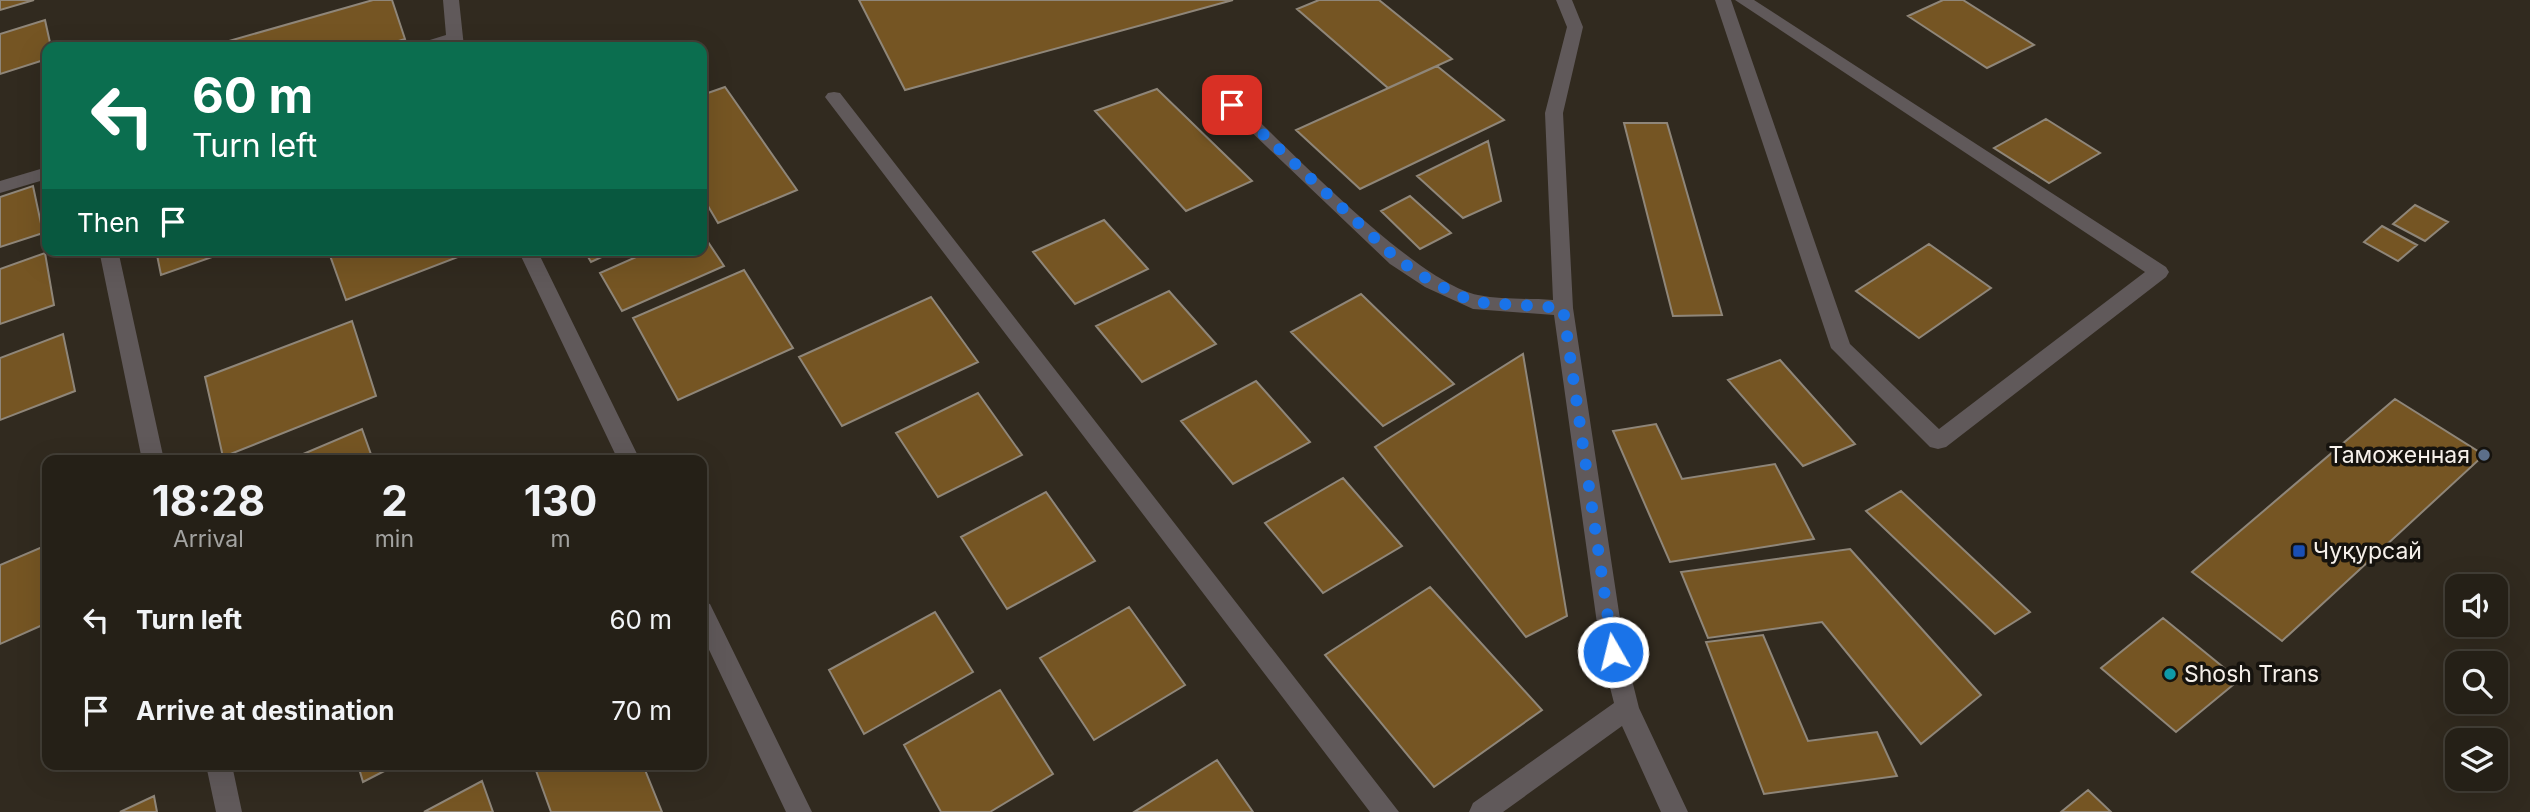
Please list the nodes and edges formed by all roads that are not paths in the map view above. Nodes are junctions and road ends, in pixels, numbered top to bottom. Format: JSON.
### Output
{"nodes":[{"id":1,"x":451,"y":0,"type":"edge"},
{"id":2,"x":1564,"y":0,"type":"edge"},
{"id":3,"x":1723,"y":0,"type":"edge"},
{"id":4,"x":1743,"y":0,"type":"edge"},
{"id":5,"x":455,"y":42,"type":"edge"},
{"id":6,"x":834,"y":97,"type":"dead end"},
{"id":7,"x":1232,"y":105,"type":"dead end"},
{"id":8,"x":42,"y":174,"type":"edge"},
{"id":9,"x":0,"y":187,"type":"edge"},
{"id":10,"x":108,"y":256,"type":"edge"},
{"id":11,"x":530,"y":256,"type":"edge"},
{"id":12,"x":1563,"y":308,"type":"junction"},
{"id":13,"x":152,"y":455,"type":"edge"},
{"id":14,"x":627,"y":455,"type":"edge"},
{"id":15,"x":707,"y":621,"type":"edge"},
{"id":16,"x":1627,"y":708,"type":"junction"},
{"id":17,"x":220,"y":770,"type":"edge"},
{"id":18,"x":229,"y":812,"type":"edge"},
{"id":19,"x":799,"y":812,"type":"edge"},
{"id":20,"x":1386,"y":812,"type":"edge"},
{"id":21,"x":1482,"y":812,"type":"edge"},
{"id":22,"x":1675,"y":812,"type":"edge"}],
"edges":[{"from":1,"to":5,"type":"street"},
{"from":2,"to":12,"type":"street"},
{"from":3,"to":4,"type":"street"},
{"from":6,"to":20,"type":"street"},
{"from":7,"to":12,"type":"street"},
{"from":8,"to":9,"type":"street"},
{"from":10,"to":13,"type":"street"},
{"from":11,"to":14,"type":"street"},
{"from":12,"to":16,"type":"street"},
{"from":15,"to":19,"type":"street"},
{"from":16,"to":21,"type":"street"},
{"from":16,"to":22,"type":"street"},
{"from":17,"to":18,"type":"street"}]}
